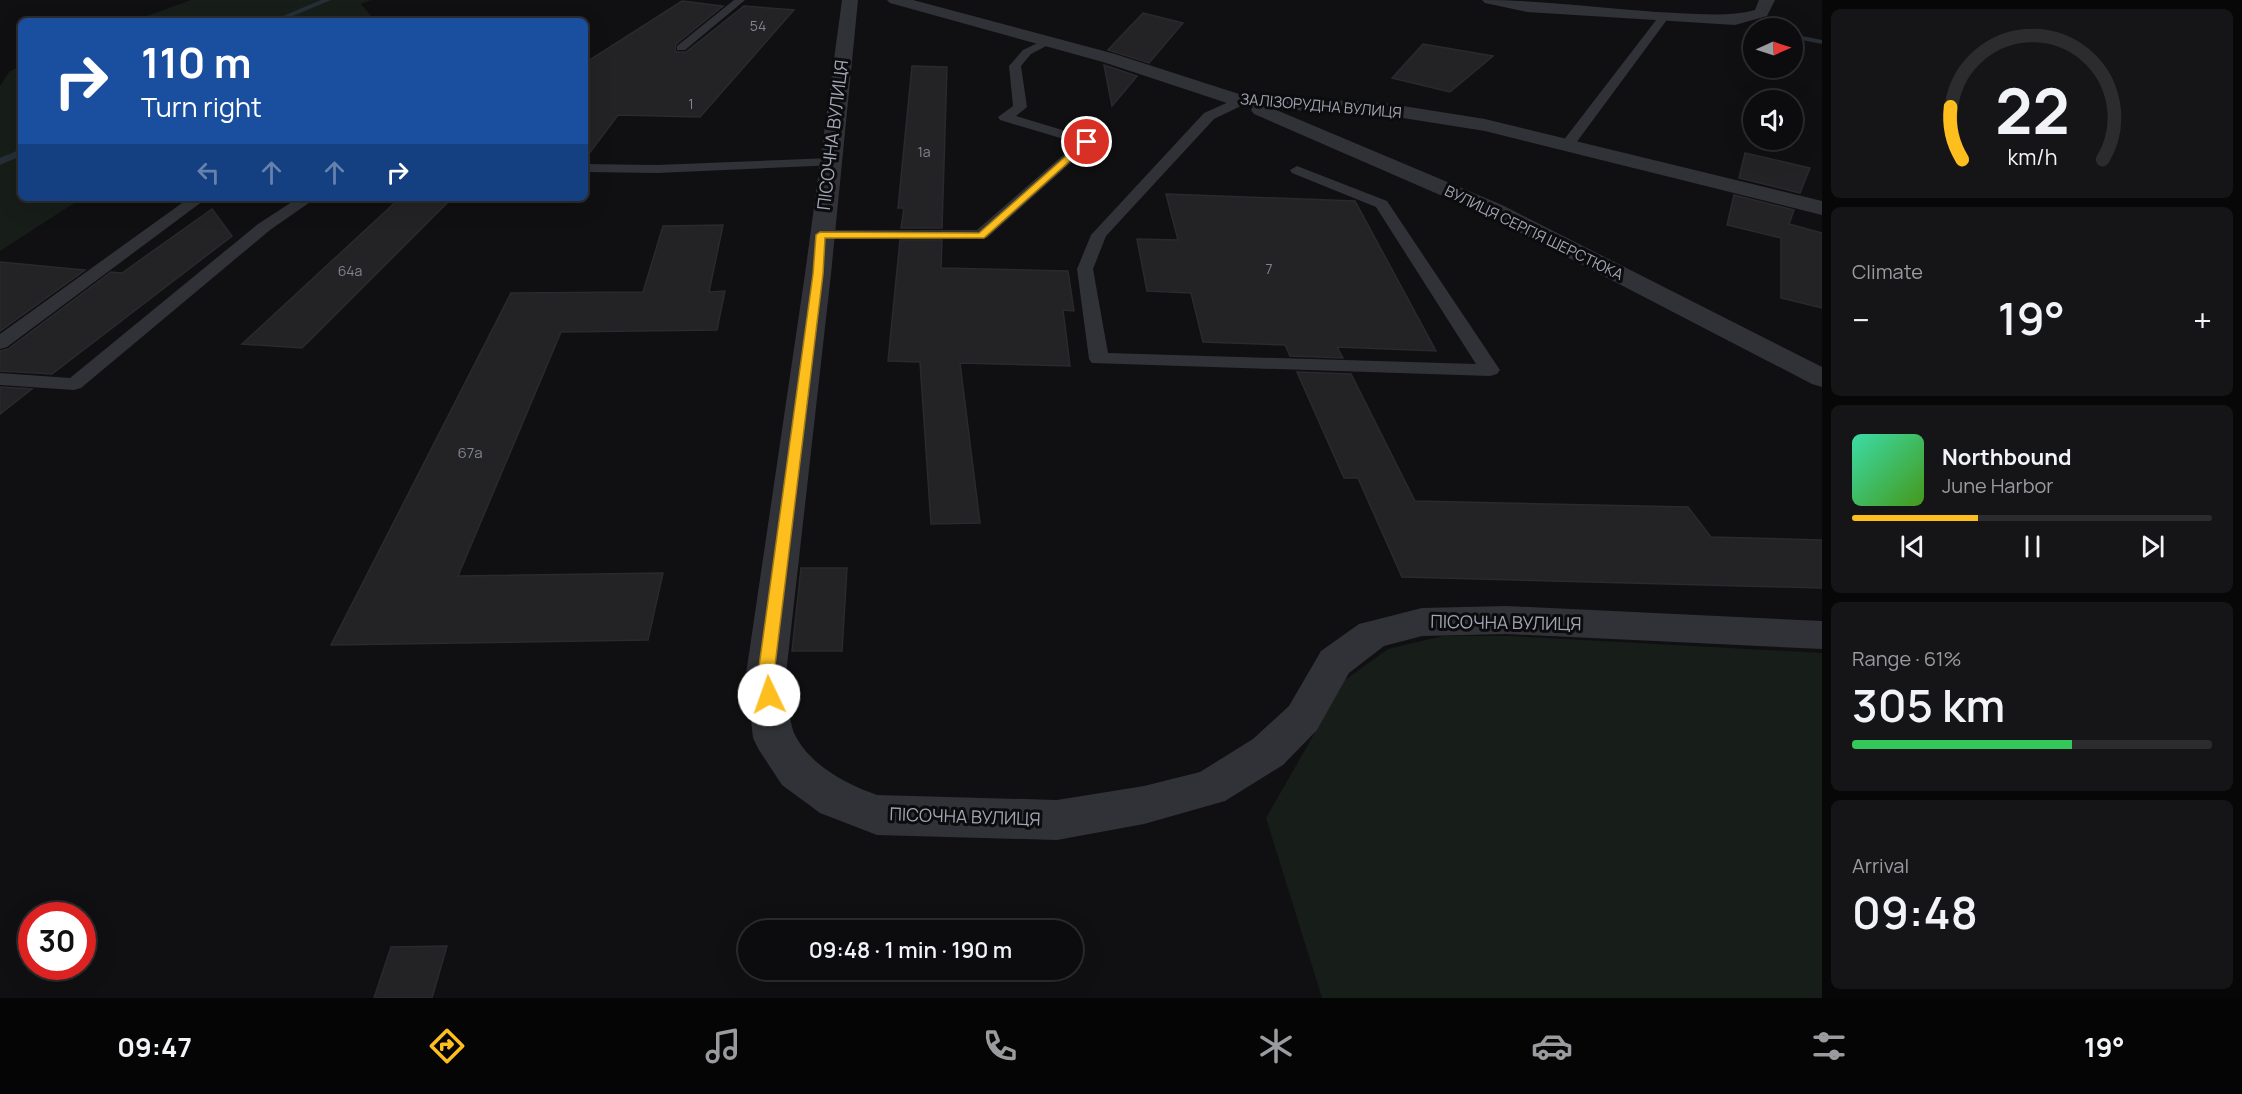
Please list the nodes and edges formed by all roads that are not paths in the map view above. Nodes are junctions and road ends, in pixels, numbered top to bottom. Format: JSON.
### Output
{"nodes":[{"id":1,"x":740,"y":0,"type":"edge"},
{"id":2,"x":850,"y":0,"type":"edge"},
{"id":3,"x":895,"y":0,"type":"edge"},
{"id":4,"x":1490,"y":0,"type":"edge"},
{"id":5,"x":1767,"y":0,"type":"edge"},
{"id":6,"x":1664,"y":18,"type":"junction"},
{"id":7,"x":1048,"y":41,"type":"junction"},
{"id":8,"x":681,"y":48,"type":"dead end"},
{"id":9,"x":1240,"y":101,"type":"junction"},
{"id":10,"x":1568,"y":144,"type":"junction"},
{"id":11,"x":831,"y":162,"type":"junction"},
{"id":12,"x":588,"y":168,"type":"edge"},
{"id":13,"x":1297,"y":170,"type":"dead end"},
{"id":14,"x":195,"y":201,"type":"edge"},
{"id":15,"x":303,"y":201,"type":"edge"},
{"id":16,"x":1822,"y":208,"type":"edge"},
{"id":17,"x":820,"y":235,"type":"junction"},
{"id":18,"x":0,"y":343,"type":"edge"},
{"id":19,"x":1822,"y":378,"type":"edge"},
{"id":20,"x":0,"y":379,"type":"edge"},
{"id":21,"x":1822,"y":635,"type":"edge"}],
"edges":[{"from":1,"to":8,"type":"lane"},
{"from":2,"to":11,"type":"street","name":"ПІСОЧНА ВУЛИЦЯ"},
{"from":3,"to":7,"type":"street","name":"ЗАЛІЗОРУДНА ВУЛИЦЯ"},
{"from":4,"to":6,"type":"street"},
{"from":5,"to":6,"type":"street"},
{"from":6,"to":10,"type":"lane"},
{"from":7,"to":9,"type":"street","name":"ЗАЛІЗОРУДНА ВУЛИЦЯ"},
{"from":7,"to":17,"type":"lane"},
{"from":9,"to":10,"type":"street","name":"ЗАЛІЗОРУДНА ВУЛИЦЯ"},
{"from":9,"to":13,"type":"lane"},
{"from":9,"to":19,"type":"street","name":"ВУЛИЦЯ СЕРГІЯ ШЕРСТЮКА"},
{"from":10,"to":16,"type":"street","name":"ЗАЛІЗОРУДНА ВУЛИЦЯ"},
{"from":11,"to":12,"type":"lane"},
{"from":11,"to":17,"type":"street","name":"ПІСОЧНА ВУЛИЦЯ"},
{"from":14,"to":18,"type":"lane"},
{"from":15,"to":20,"type":"lane"},
{"from":17,"to":21,"type":"street","name":"ПІСОЧНА ВУЛИЦЯ"}]}
